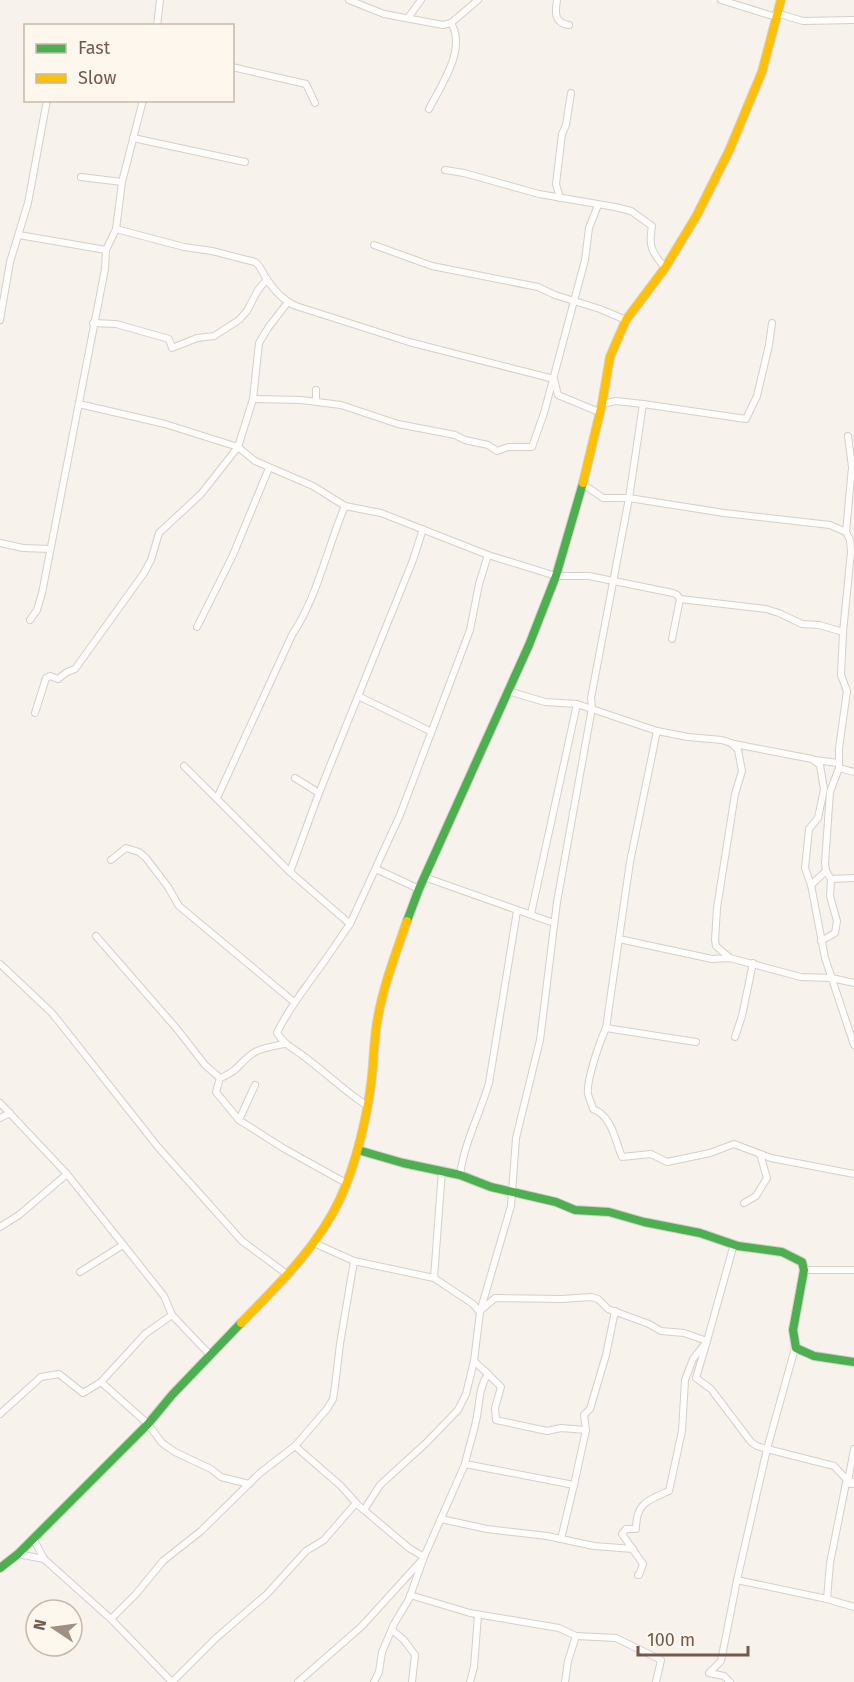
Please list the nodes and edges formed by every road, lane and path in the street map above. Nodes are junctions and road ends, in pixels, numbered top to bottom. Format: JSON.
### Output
{"nodes":[{"id":1,"x":160,"y":0,"type":"edge"},
{"id":2,"x":349,"y":0,"type":"edge"},
{"id":3,"x":421,"y":0,"type":"edge"},
{"id":4,"x":478,"y":0,"type":"edge"},
{"id":5,"x":557,"y":0,"type":"edge"},
{"id":6,"x":721,"y":0,"type":"edge"},
{"id":7,"x":781,"y":0,"type":"edge"},
{"id":8,"x":776,"y":15,"type":"junction"},
{"id":9,"x":408,"y":18,"type":"junction"},
{"id":10,"x":854,"y":20,"type":"edge"},
{"id":11,"x":451,"y":23,"type":"junction"},
{"id":12,"x":157,"y":24,"type":"edge"},
{"id":13,"x":569,"y":25,"type":"dead end"},
{"id":14,"x":234,"y":67,"type":"edge"},
{"id":15,"x":571,"y":93,"type":"dead end"},
{"id":16,"x":47,"y":102,"type":"edge"},
{"id":17,"x":142,"y":102,"type":"edge"},
{"id":18,"x":315,"y":104,"type":"dead end"},
{"id":19,"x":429,"y":109,"type":"dead end"},
{"id":20,"x":133,"y":138,"type":"junction"},
{"id":21,"x":245,"y":162,"type":"dead end"},
{"id":22,"x":445,"y":170,"type":"dead end"},
{"id":23,"x":81,"y":177,"type":"dead end"},
{"id":24,"x":122,"y":182,"type":"junction"},
{"id":25,"x":560,"y":198,"type":"junction"},
{"id":26,"x":598,"y":205,"type":"junction"},
{"id":27,"x":116,"y":229,"type":"junction"},
{"id":28,"x":19,"y":235,"type":"junction"},
{"id":29,"x":374,"y":245,"type":"dead end"},
{"id":30,"x":106,"y":250,"type":"junction"},
{"id":31,"x":665,"y":268,"type":"junction"},
{"id":32,"x":267,"y":279,"type":"junction"},
{"id":33,"x":573,"y":301,"type":"junction"},
{"id":34,"x":288,"y":302,"type":"junction"},
{"id":35,"x":0,"y":320,"type":"edge"},
{"id":36,"x":626,"y":320,"type":"junction"},
{"id":37,"x":93,"y":323,"type":"junction"},
{"id":38,"x":772,"y":323,"type":"dead end"},
{"id":39,"x":554,"y":379,"type":"junction"},
{"id":40,"x":316,"y":390,"type":"dead end"},
{"id":41,"x":253,"y":399,"type":"junction"},
{"id":42,"x":316,"y":401,"type":"junction"},
{"id":43,"x":79,"y":404,"type":"junction"},
{"id":44,"x":643,"y":404,"type":"junction"},
{"id":45,"x":601,"y":408,"type":"junction"},
{"id":46,"x":848,"y":436,"type":"dead end"},
{"id":47,"x":238,"y":447,"type":"junction"},
{"id":48,"x":853,"y":467,"type":"edge"},
{"id":49,"x":269,"y":468,"type":"junction"},
{"id":50,"x":583,"y":484,"type":"junction"},
{"id":51,"x":629,"y":498,"type":"junction"},
{"id":52,"x":345,"y":506,"type":"junction"},
{"id":53,"x":423,"y":529,"type":"junction"},
{"id":54,"x":846,"y":532,"type":"junction"},
{"id":55,"x":0,"y":543,"type":"edge"},
{"id":56,"x":50,"y":549,"type":"junction"},
{"id":57,"x":488,"y":555,"type":"junction"},
{"id":58,"x":556,"y":576,"type":"junction"},
{"id":59,"x":614,"y":582,"type":"junction"},
{"id":60,"x":680,"y":599,"type":"junction"},
{"id":61,"x":30,"y":620,"type":"dead end"},
{"id":62,"x":197,"y":627,"type":"dead end"},
{"id":63,"x":843,"y":632,"type":"junction"},
{"id":64,"x":672,"y":639,"type":"dead end"},
{"id":65,"x":508,"y":691,"type":"junction"},
{"id":66,"x":358,"y":696,"type":"junction"},
{"id":67,"x":577,"y":704,"type":"junction"},
{"id":68,"x":592,"y":708,"type":"junction"},
{"id":69,"x":36,"y":713,"type":"dead end"},
{"id":70,"x":430,"y":730,"type":"junction"},
{"id":71,"x":657,"y":731,"type":"junction"},
{"id":72,"x":733,"y":744,"type":"junction"},
{"id":73,"x":812,"y":759,"type":"junction"},
{"id":74,"x":838,"y":765,"type":"junction"},
{"id":75,"x":184,"y":766,"type":"dead end"},
{"id":76,"x":854,"y":772,"type":"edge"},
{"id":77,"x":295,"y":778,"type":"dead end"},
{"id":78,"x":319,"y":793,"type":"junction"},
{"id":79,"x":217,"y":798,"type":"junction"},
{"id":80,"x":111,"y":860,"type":"dead end"},
{"id":81,"x":376,"y":869,"type":"junction"},
{"id":82,"x":826,"y":871,"type":"junction"},
{"id":83,"x":290,"y":872,"type":"junction"},
{"id":84,"x":424,"y":877,"type":"junction"},
{"id":85,"x":854,"y":878,"type":"edge"},
{"id":86,"x":831,"y":879,"type":"junction"},
{"id":87,"x":811,"y":885,"type":"junction"},
{"id":88,"x":419,"y":889,"type":"junction"},
{"id":89,"x":517,"y":910,"type":"junction"},
{"id":90,"x":531,"y":914,"type":"junction"},
{"id":91,"x":554,"y":923,"type":"junction"},
{"id":92,"x":350,"y":924,"type":"junction"},
{"id":93,"x":96,"y":936,"type":"dead end"},
{"id":94,"x":619,"y":939,"type":"junction"},
{"id":95,"x":821,"y":941,"type":"junction"},
{"id":96,"x":730,"y":958,"type":"junction"},
{"id":97,"x":753,"y":963,"type":"junction"},
{"id":98,"x":0,"y":964,"type":"edge"},
{"id":99,"x":832,"y":978,"type":"junction"},
{"id":100,"x":854,"y":983,"type":"edge"},
{"id":101,"x":294,"y":1002,"type":"junction"},
{"id":102,"x":606,"y":1028,"type":"junction"},
{"id":103,"x":735,"y":1037,"type":"dead end"},
{"id":104,"x":696,"y":1042,"type":"dead end"},
{"id":105,"x":284,"y":1044,"type":"junction"},
{"id":106,"x":854,"y":1045,"type":"edge"},
{"id":107,"x":220,"y":1078,"type":"junction"},
{"id":108,"x":255,"y":1085,"type":"dead end"},
{"id":109,"x":0,"y":1103,"type":"edge"},
{"id":110,"x":366,"y":1105,"type":"junction"},
{"id":111,"x":10,"y":1113,"type":"junction"},
{"id":112,"x":0,"y":1118,"type":"edge"},
{"id":113,"x":239,"y":1120,"type":"junction"},
{"id":114,"x":358,"y":1150,"type":"junction"},
{"id":115,"x":760,"y":1154,"type":"junction"},
{"id":116,"x":442,"y":1170,"type":"junction"},
{"id":117,"x":67,"y":1174,"type":"junction"},
{"id":118,"x":854,"y":1174,"type":"edge"},
{"id":119,"x":460,"y":1175,"type":"junction"},
{"id":120,"x":346,"y":1184,"type":"junction"},
{"id":121,"x":512,"y":1192,"type":"junction"},
{"id":122,"x":744,"y":1203,"type":"dead end"},
{"id":123,"x":0,"y":1227,"type":"edge"},
{"id":124,"x":314,"y":1243,"type":"junction"},
{"id":125,"x":734,"y":1244,"type":"junction"},
{"id":126,"x":123,"y":1245,"type":"junction"},
{"id":127,"x":354,"y":1262,"type":"junction"},
{"id":128,"x":805,"y":1270,"type":"junction"},
{"id":129,"x":854,"y":1270,"type":"edge"},
{"id":130,"x":80,"y":1272,"type":"dead end"},
{"id":131,"x":288,"y":1275,"type":"junction"},
{"id":132,"x":434,"y":1278,"type":"junction"},
{"id":133,"x":615,"y":1311,"type":"junction"},
{"id":134,"x":480,"y":1312,"type":"junction"},
{"id":135,"x":172,"y":1315,"type":"junction"},
{"id":136,"x":707,"y":1341,"type":"junction"},
{"id":137,"x":795,"y":1348,"type":"junction"},
{"id":138,"x":210,"y":1355,"type":"junction"},
{"id":139,"x":474,"y":1361,"type":"junction"},
{"id":140,"x":854,"y":1362,"type":"edge"},
{"id":141,"x":488,"y":1374,"type":"junction"},
{"id":142,"x":101,"y":1382,"type":"junction"},
{"id":143,"x":0,"y":1414,"type":"edge"},
{"id":144,"x":148,"y":1424,"type":"junction"},
{"id":145,"x":586,"y":1430,"type":"junction"},
{"id":146,"x":295,"y":1446,"type":"junction"},
{"id":147,"x":767,"y":1449,"type":"junction"},
{"id":148,"x":854,"y":1449,"type":"edge"},
{"id":149,"x":465,"y":1464,"type":"junction"},
{"id":150,"x":852,"y":1483,"type":"edge"},
{"id":151,"x":249,"y":1484,"type":"junction"},
{"id":152,"x":574,"y":1485,"type":"junction"},
{"id":153,"x":356,"y":1503,"type":"junction"},
{"id":154,"x":364,"y":1510,"type":"junction"},
{"id":155,"x":441,"y":1519,"type":"junction"},
{"id":156,"x":33,"y":1538,"type":"junction"},
{"id":157,"x":561,"y":1539,"type":"junction"},
{"id":158,"x":633,"y":1549,"type":"junction"},
{"id":159,"x":18,"y":1554,"type":"junction"},
{"id":160,"x":424,"y":1557,"type":"junction"},
{"id":161,"x":44,"y":1559,"type":"junction"},
{"id":162,"x":0,"y":1568,"type":"edge"},
{"id":163,"x":638,"y":1575,"type":"dead end"},
{"id":164,"x":737,"y":1580,"type":"junction"},
{"id":165,"x":410,"y":1595,"type":"junction"},
{"id":166,"x":827,"y":1599,"type":"junction"},
{"id":167,"x":854,"y":1607,"type":"edge"},
{"id":168,"x":478,"y":1615,"type":"junction"},
{"id":169,"x":111,"y":1619,"type":"junction"},
{"id":170,"x":392,"y":1630,"type":"junction"},
{"id":171,"x":576,"y":1636,"type":"junction"},
{"id":172,"x":172,"y":1682,"type":"edge"},
{"id":173,"x":298,"y":1682,"type":"edge"},
{"id":174,"x":374,"y":1682,"type":"edge"},
{"id":175,"x":412,"y":1682,"type":"edge"},
{"id":176,"x":470,"y":1682,"type":"edge"},
{"id":177,"x":565,"y":1682,"type":"edge"},
{"id":178,"x":656,"y":1682,"type":"edge"},
{"id":179,"x":730,"y":1682,"type":"edge"}],
"edges":[{"from":1,"to":12,"type":"street"},
{"from":2,"to":9,"type":"street"},
{"from":3,"to":9,"type":"street"},
{"from":4,"to":11,"type":"street"},
{"from":5,"to":13,"type":"street"},
{"from":6,"to":8,"type":"street"},
{"from":7,"to":8,"type":"street"},
{"from":8,"to":10,"type":"street"},
{"from":8,"to":31,"type":"street"},
{"from":9,"to":11,"type":"street"},
{"from":11,"to":19,"type":"street"},
{"from":14,"to":18,"type":"street"},
{"from":15,"to":25,"type":"street"},
{"from":16,"to":28,"type":"street"},
{"from":17,"to":20,"type":"street"},
{"from":20,"to":21,"type":"street"},
{"from":20,"to":24,"type":"street"},
{"from":22,"to":25,"type":"street"},
{"from":23,"to":24,"type":"street"},
{"from":24,"to":27,"type":"street"},
{"from":25,"to":26,"type":"street"},
{"from":26,"to":31,"type":"street"},
{"from":26,"to":33,"type":"street"},
{"from":27,"to":30,"type":"street"},
{"from":27,"to":32,"type":"street"},
{"from":28,"to":30,"type":"street"},
{"from":28,"to":35,"type":"street"},
{"from":29,"to":33,"type":"street"},
{"from":30,"to":37,"type":"street"},
{"from":31,"to":36,"type":"street"},
{"from":32,"to":34,"type":"street"},
{"from":32,"to":37,"type":"street"},
{"from":33,"to":36,"type":"street"},
{"from":33,"to":39,"type":"street"},
{"from":34,"to":39,"type":"street"},
{"from":34,"to":41,"type":"street"},
{"from":36,"to":45,"type":"street"},
{"from":37,"to":43,"type":"street"},
{"from":38,"to":44,"type":"street"},
{"from":39,"to":42,"type":"street"},
{"from":39,"to":45,"type":"street"},
{"from":40,"to":42,"type":"street"},
{"from":41,"to":42,"type":"street"},
{"from":41,"to":47,"type":"street"},
{"from":43,"to":47,"type":"street"},
{"from":43,"to":56,"type":"street"},
{"from":44,"to":45,"type":"street"},
{"from":44,"to":51,"type":"street"},
{"from":45,"to":50,"type":"street"},
{"from":46,"to":48,"type":"street"},
{"from":47,"to":49,"type":"street"},
{"from":47,"to":69,"type":"street"},
{"from":48,"to":54,"type":"street"},
{"from":49,"to":52,"type":"street"},
{"from":49,"to":62,"type":"street"},
{"from":50,"to":51,"type":"street"},
{"from":50,"to":58,"type":"street"},
{"from":51,"to":54,"type":"street"},
{"from":51,"to":59,"type":"street"},
{"from":52,"to":53,"type":"street"},
{"from":52,"to":79,"type":"street"},
{"from":53,"to":57,"type":"street"},
{"from":53,"to":66,"type":"street"},
{"from":54,"to":63,"type":"street"},
{"from":55,"to":56,"type":"street"},
{"from":56,"to":61,"type":"street"},
{"from":57,"to":58,"type":"street"},
{"from":57,"to":70,"type":"street"},
{"from":58,"to":59,"type":"street"},
{"from":58,"to":65,"type":"street"},
{"from":59,"to":60,"type":"street"},
{"from":59,"to":68,"type":"street"},
{"from":60,"to":63,"type":"street"},
{"from":60,"to":64,"type":"street"},
{"from":63,"to":74,"type":"street"},
{"from":65,"to":67,"type":"street"},
{"from":65,"to":84,"type":"street"},
{"from":66,"to":70,"type":"street"},
{"from":66,"to":78,"type":"street"},
{"from":67,"to":68,"type":"street"},
{"from":67,"to":90,"type":"street"},
{"from":68,"to":71,"type":"street"},
{"from":68,"to":91,"type":"street"},
{"from":70,"to":81,"type":"street"},
{"from":71,"to":72,"type":"street"},
{"from":71,"to":94,"type":"street"},
{"from":72,"to":73,"type":"street"},
{"from":72,"to":96,"type":"street"},
{"from":73,"to":74,"type":"street"},
{"from":73,"to":87,"type":"street"},
{"from":74,"to":76,"type":"street"},
{"from":74,"to":82,"type":"street"},
{"from":75,"to":79,"type":"street"},
{"from":77,"to":78,"type":"street"},
{"from":78,"to":83,"type":"street"},
{"from":79,"to":83,"type":"street"},
{"from":80,"to":101,"type":"street"},
{"from":81,"to":88,"type":"street"},
{"from":81,"to":92,"type":"street"},
{"from":82,"to":86,"type":"street"},
{"from":82,"to":87,"type":"street"},
{"from":83,"to":92,"type":"street"},
{"from":84,"to":88,"type":"street"},
{"from":84,"to":89,"type":"street"},
{"from":85,"to":86,"type":"street"},
{"from":86,"to":95,"type":"street"},
{"from":87,"to":95,"type":"street"},
{"from":88,"to":110,"type":"street"},
{"from":89,"to":90,"type":"street"},
{"from":89,"to":119,"type":"street"},
{"from":90,"to":91,"type":"street"},
{"from":91,"to":121,"type":"street"},
{"from":92,"to":101,"type":"street"},
{"from":93,"to":107,"type":"street"},
{"from":94,"to":96,"type":"street"},
{"from":94,"to":102,"type":"street"},
{"from":95,"to":99,"type":"street"},
{"from":96,"to":97,"type":"street"},
{"from":97,"to":99,"type":"street"},
{"from":97,"to":103,"type":"street"},
{"from":98,"to":131,"type":"street"},
{"from":99,"to":100,"type":"street"},
{"from":99,"to":106,"type":"street"},
{"from":101,"to":105,"type":"street"},
{"from":102,"to":104,"type":"street"},
{"from":102,"to":115,"type":"street"},
{"from":105,"to":107,"type":"street"},
{"from":105,"to":110,"type":"street"},
{"from":107,"to":113,"type":"street"},
{"from":108,"to":113,"type":"street"},
{"from":109,"to":111,"type":"street"},
{"from":110,"to":114,"type":"street"},
{"from":111,"to":112,"type":"street"},
{"from":111,"to":117,"type":"street"},
{"from":113,"to":120,"type":"street"},
{"from":114,"to":116,"type":"street"},
{"from":114,"to":120,"type":"street"},
{"from":115,"to":118,"type":"street"},
{"from":115,"to":122,"type":"street"},
{"from":116,"to":119,"type":"street"},
{"from":116,"to":132,"type":"street"},
{"from":117,"to":123,"type":"street"},
{"from":117,"to":126,"type":"street"},
{"from":119,"to":121,"type":"street"},
{"from":120,"to":124,"type":"street"},
{"from":121,"to":125,"type":"street"},
{"from":121,"to":134,"type":"street"},
{"from":124,"to":127,"type":"street"},
{"from":124,"to":131,"type":"street"},
{"from":125,"to":128,"type":"street"},
{"from":125,"to":136,"type":"street"},
{"from":126,"to":130,"type":"street"},
{"from":126,"to":135,"type":"street"},
{"from":127,"to":132,"type":"street"},
{"from":127,"to":146,"type":"street"},
{"from":128,"to":129,"type":"street"},
{"from":128,"to":137,"type":"street"},
{"from":131,"to":138,"type":"street"},
{"from":132,"to":134,"type":"street"},
{"from":133,"to":134,"type":"street"},
{"from":133,"to":136,"type":"street"},
{"from":133,"to":145,"type":"street"},
{"from":134,"to":139,"type":"street"},
{"from":135,"to":138,"type":"street"},
{"from":135,"to":142,"type":"street"},
{"from":136,"to":147,"type":"street"},
{"from":136,"to":158,"type":"street"},
{"from":137,"to":140,"type":"street"},
{"from":137,"to":147,"type":"street"},
{"from":138,"to":144,"type":"street"},
{"from":139,"to":141,"type":"street"},
{"from":139,"to":154,"type":"street"},
{"from":141,"to":145,"type":"street"},
{"from":141,"to":149,"type":"street"},
{"from":142,"to":143,"type":"street"},
{"from":142,"to":144,"type":"street"},
{"from":144,"to":151,"type":"street"},
{"from":144,"to":156,"type":"street"},
{"from":145,"to":152,"type":"street"},
{"from":146,"to":151,"type":"street"},
{"from":146,"to":153,"type":"street"},
{"from":147,"to":150,"type":"street"},
{"from":147,"to":164,"type":"street"},
{"from":148,"to":150,"type":"street"},
{"from":149,"to":152,"type":"street"},
{"from":149,"to":155,"type":"street"},
{"from":150,"to":166,"type":"street"},
{"from":151,"to":169,"type":"street"},
{"from":152,"to":157,"type":"street"},
{"from":153,"to":154,"type":"street"},
{"from":153,"to":172,"type":"street"},
{"from":154,"to":160,"type":"street"},
{"from":155,"to":157,"type":"street"},
{"from":155,"to":160,"type":"street"},
{"from":156,"to":159,"type":"street"},
{"from":156,"to":161,"type":"street"},
{"from":157,"to":158,"type":"street"},
{"from":158,"to":163,"type":"street"},
{"from":159,"to":161,"type":"street"},
{"from":159,"to":162,"type":"street"},
{"from":160,"to":165,"type":"street"},
{"from":160,"to":173,"type":"street"},
{"from":161,"to":169,"type":"street"},
{"from":164,"to":166,"type":"street"},
{"from":164,"to":179,"type":"street"},
{"from":165,"to":168,"type":"street"},
{"from":165,"to":170,"type":"street"},
{"from":166,"to":167,"type":"street"},
{"from":168,"to":171,"type":"street"},
{"from":168,"to":176,"type":"street"},
{"from":169,"to":172,"type":"street"},
{"from":170,"to":174,"type":"street"},
{"from":170,"to":175,"type":"street"},
{"from":171,"to":177,"type":"street"},
{"from":171,"to":178,"type":"street"}]}
